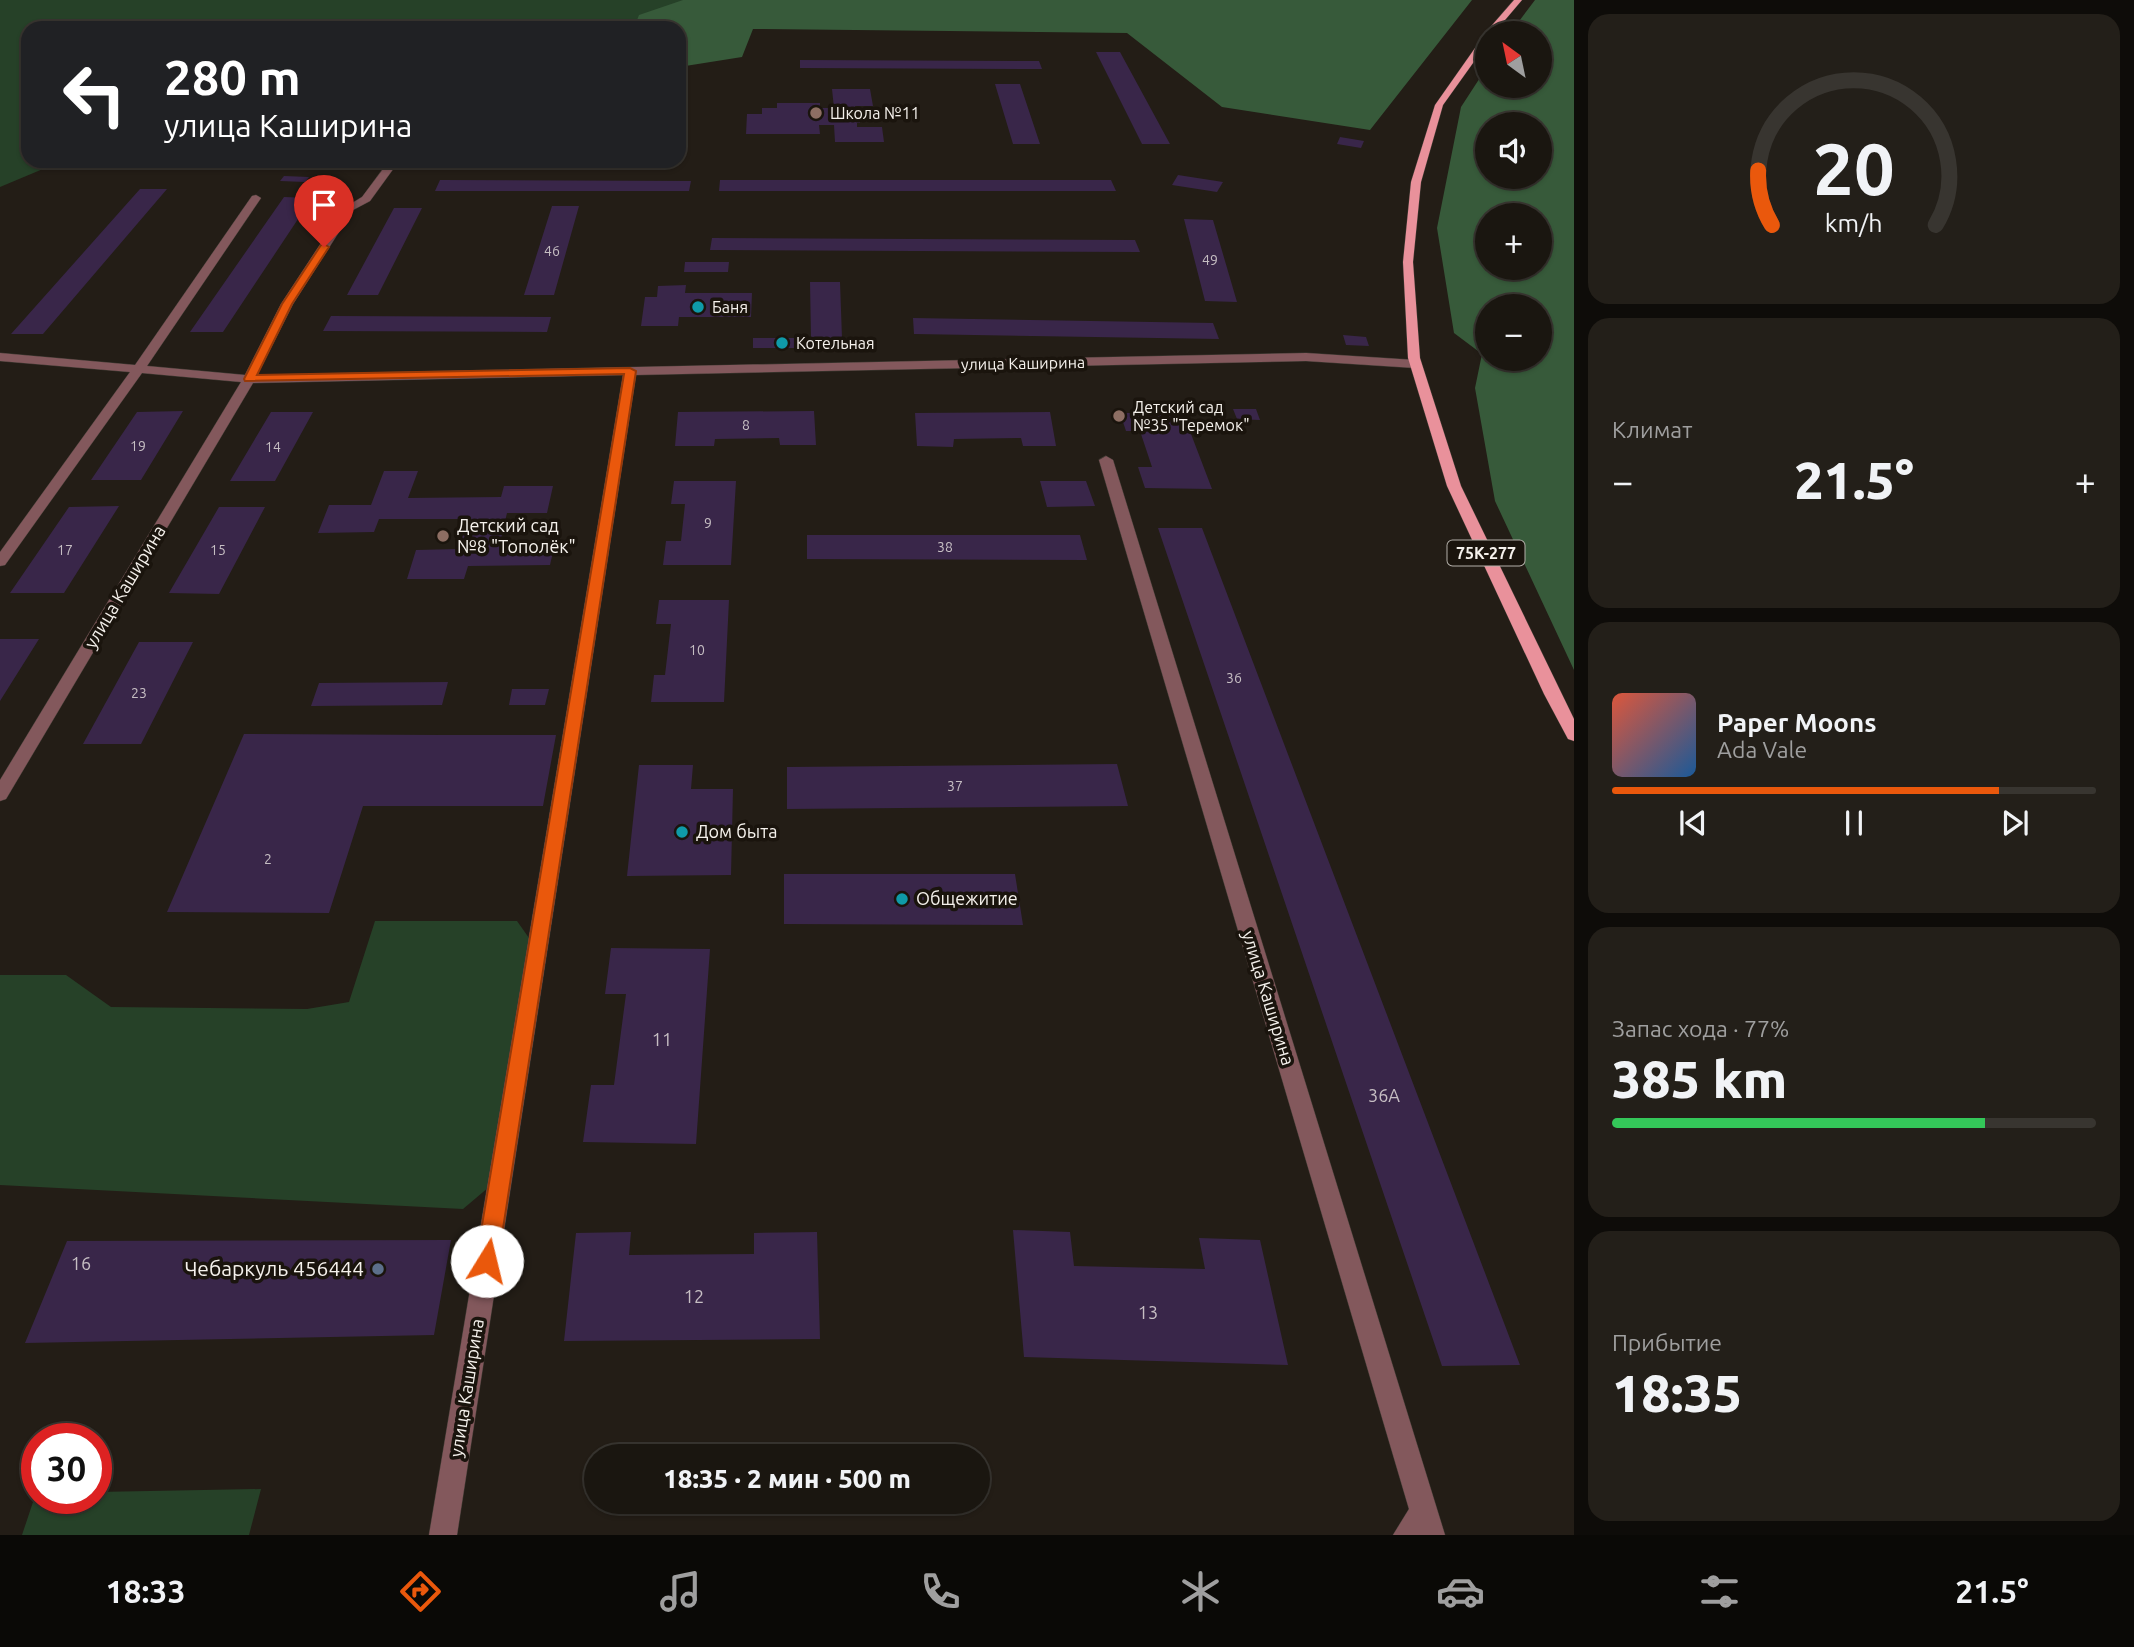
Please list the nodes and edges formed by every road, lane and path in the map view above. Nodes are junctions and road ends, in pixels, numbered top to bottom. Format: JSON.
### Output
{"nodes":[{"id":1,"x":1518,"y":0,"type":"edge"},
{"id":2,"x":1501,"y":21,"type":"edge"},
{"id":3,"x":1475,"y":55,"type":"edge"},
{"id":4,"x":389,"y":168,"type":"edge"},
{"id":5,"x":256,"y":198,"type":"dead end"},
{"id":6,"x":0,"y":357,"type":"edge"},
{"id":7,"x":1415,"y":364,"type":"junction"},
{"id":8,"x":138,"y":370,"type":"junction"},
{"id":9,"x":630,"y":371,"type":"junction"},
{"id":10,"x":249,"y":379,"type":"junction"},
{"id":11,"x":1106,"y":460,"type":"dead end"},
{"id":12,"x":0,"y":562,"type":"edge"},
{"id":13,"x":1574,"y":735,"type":"edge"},
{"id":14,"x":0,"y":794,"type":"edge"},
{"id":15,"x":1428,"y":1523,"type":"edge"},
{"id":16,"x":443,"y":1535,"type":"edge"},
{"id":17,"x":1407,"y":1535,"type":"edge"}],
"edges":[{"from":1,"to":2,"type":"main road","number":"75К-277"},
{"from":3,"to":7,"type":"main road","number":"75К-277"},
{"from":4,"to":10,"type":"street","name":"улица Каширина"},
{"from":5,"to":8,"type":"street"},
{"from":6,"to":8,"type":"street","name":"улица Каширина"},
{"from":7,"to":9,"type":"street","name":"улица Каширина"},
{"from":7,"to":13,"type":"main road","number":"75К-277"},
{"from":8,"to":10,"type":"street","name":"улица Каширина"},
{"from":8,"to":12,"type":"street"},
{"from":9,"to":10,"type":"street","name":"улица Каширина"},
{"from":9,"to":16,"type":"street","name":"улица Каширина"},
{"from":10,"to":14,"type":"street","name":"улица Каширина"},
{"from":11,"to":15,"type":"street","name":"улица Каширина"},
{"from":15,"to":17,"type":"street"}]}
